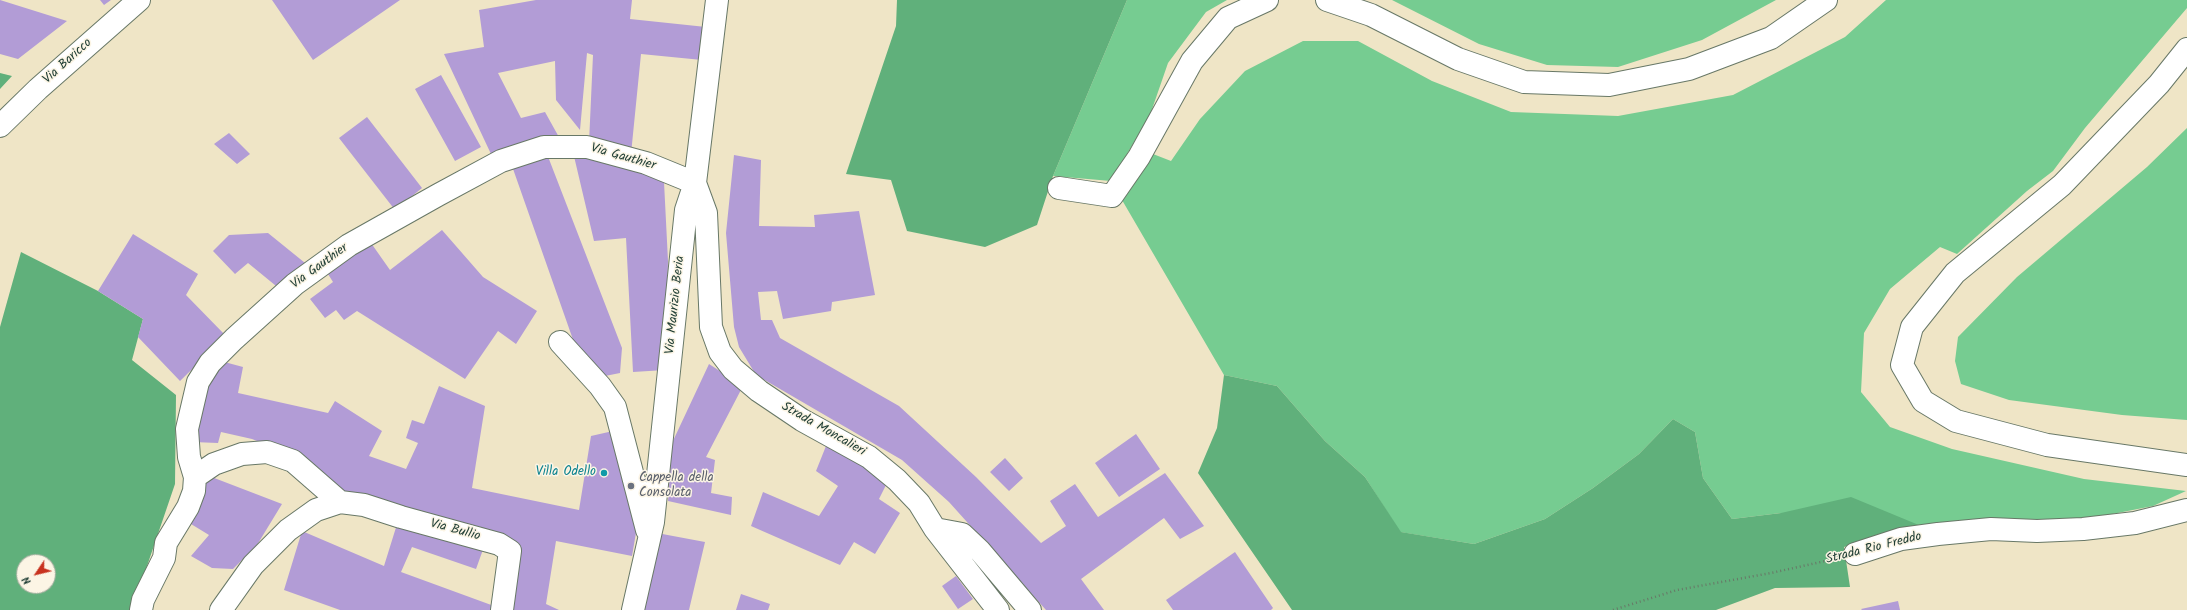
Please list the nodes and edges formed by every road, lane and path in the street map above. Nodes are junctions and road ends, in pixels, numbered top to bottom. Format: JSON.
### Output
{"nodes":[{"id":1,"x":139,"y":0,"type":"edge"},
{"id":2,"x":717,"y":0,"type":"edge"},
{"id":3,"x":1267,"y":0,"type":"edge"},
{"id":4,"x":1327,"y":0,"type":"edge"},
{"id":5,"x":1826,"y":0,"type":"edge"},
{"id":6,"x":2187,"y":49,"type":"edge"},
{"id":7,"x":0,"y":126,"type":"edge"},
{"id":8,"x":695,"y":183,"type":"junction"},
{"id":9,"x":1059,"y":188,"type":"dead end"},
{"id":10,"x":560,"y":342,"type":"dead end"},
{"id":11,"x":2187,"y":465,"type":"edge"},
{"id":12,"x":195,"y":477,"type":"junction"},
{"id":13,"x":340,"y":502,"type":"junction"},
{"id":14,"x":2187,"y":510,"type":"edge"},
{"id":15,"x":935,"y":529,"type":"junction"},
{"id":16,"x":649,"y":539,"type":"junction"},
{"id":17,"x":1855,"y":554,"type":"joint"},
{"id":18,"x":141,"y":610,"type":"edge"},
{"id":19,"x":221,"y":610,"type":"edge"},
{"id":20,"x":502,"y":610,"type":"edge"},
{"id":21,"x":633,"y":610,"type":"edge"},
{"id":22,"x":998,"y":610,"type":"edge"},
{"id":23,"x":1030,"y":610,"type":"edge"},
{"id":24,"x":1613,"y":610,"type":"edge"}],
"edges":[{"from":1,"to":7,"type":"street","name":"Via Baricco"},
{"from":2,"to":8,"type":"street","name":"Via Maurizio Beria"},
{"from":3,"to":9,"type":"street"},
{"from":4,"to":5,"type":"street"},
{"from":6,"to":11,"type":"street"},
{"from":8,"to":12,"type":"street","name":"Via Gauthier"},
{"from":8,"to":15,"type":"street","name":"Strada Moncalieri"},
{"from":8,"to":16,"type":"street","name":"Via Maurizio Beria"},
{"from":10,"to":16,"type":"street"},
{"from":12,"to":13,"type":"street"},
{"from":12,"to":18,"type":"street","name":"Via Gauthier"},
{"from":13,"to":19,"type":"street","name":"Via Bullio"},
{"from":13,"to":20,"type":"street","name":"Via Bullio"},
{"from":14,"to":17,"type":"street","name":"Strada Rio Freddo"},
{"from":15,"to":22,"type":"street","name":"Strada Moncalieri"},
{"from":15,"to":23,"type":"street"},
{"from":16,"to":21,"type":"street","name":"Via Maurizio Beria"},
{"from":17,"to":24,"type":"path","name":"Strada Rio Freddo"}]}
